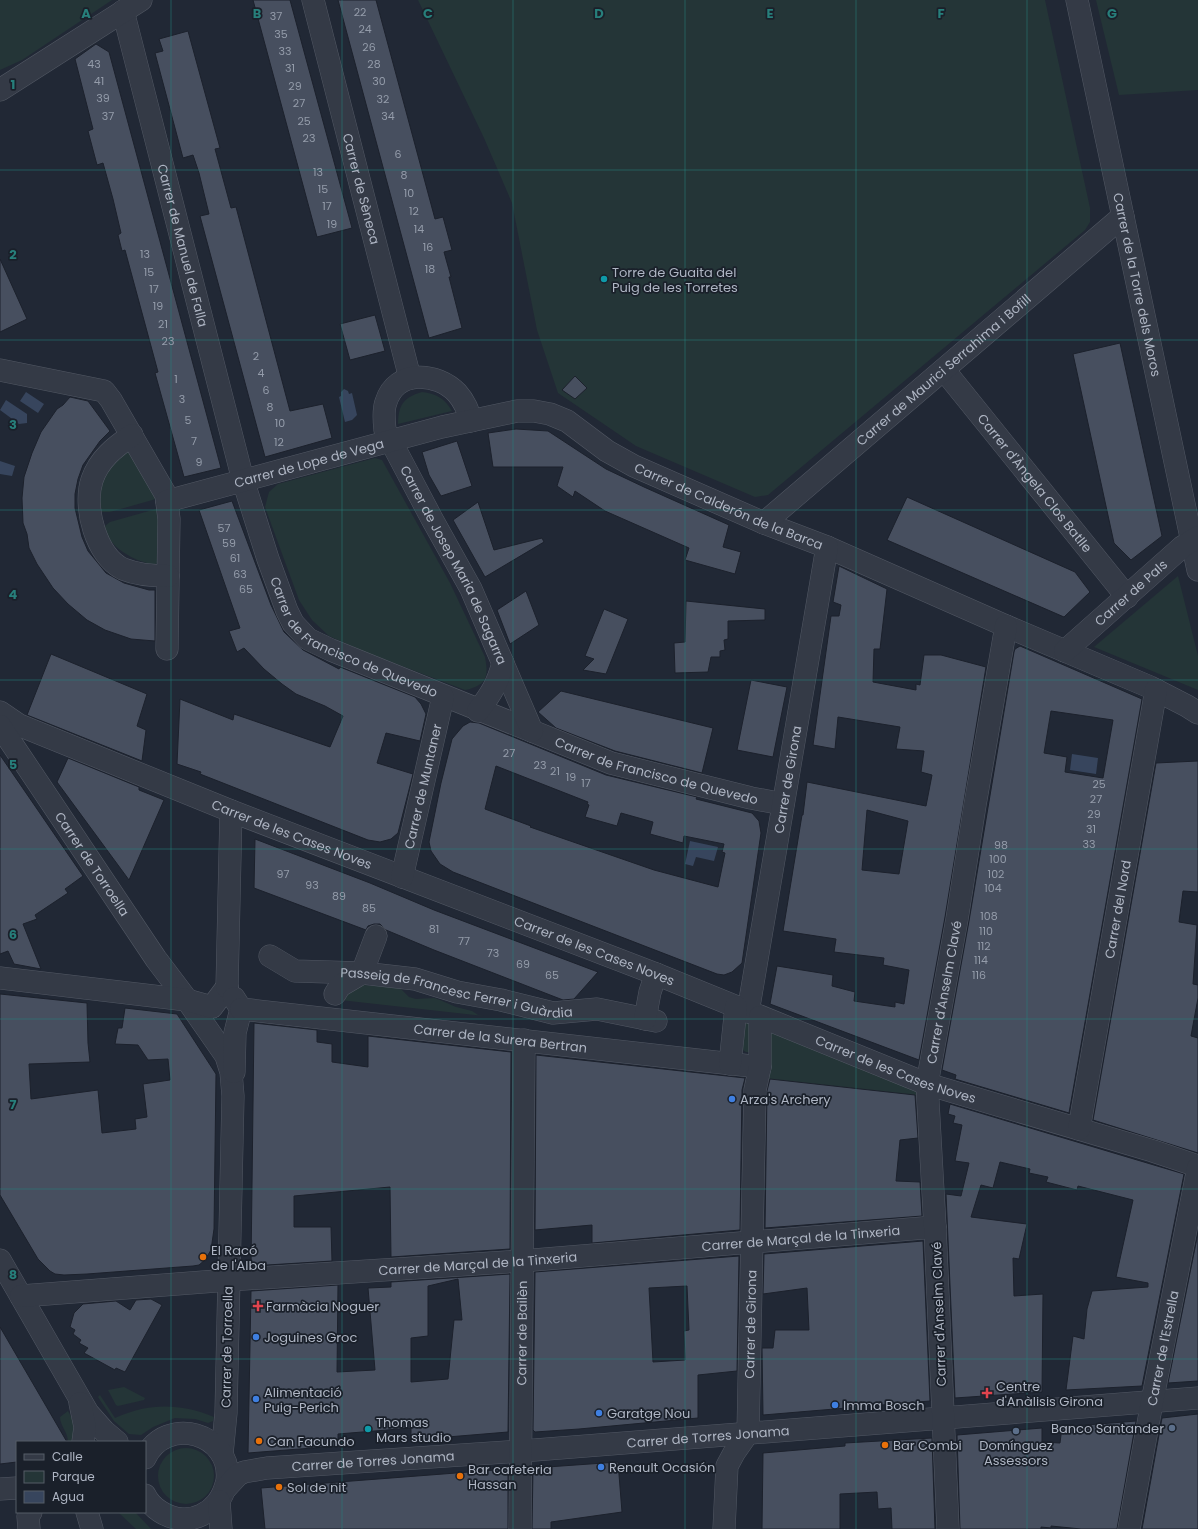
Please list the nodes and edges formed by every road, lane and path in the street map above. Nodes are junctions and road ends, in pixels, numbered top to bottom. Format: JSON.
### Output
{"nodes":[{"id":1,"x":141,"y":0,"type":"edge"},
{"id":2,"x":313,"y":0,"type":"edge"},
{"id":3,"x":1077,"y":0,"type":"edge"},
{"id":4,"x":123,"y":11,"type":"junction"},
{"id":5,"x":0,"y":90,"type":"edge"},
{"id":6,"x":1123,"y":216,"type":"junction"},
{"id":7,"x":0,"y":370,"type":"edge"},
{"id":8,"x":944,"y":370,"type":"junction"},
{"id":9,"x":410,"y":378,"type":"junction"},
{"id":10,"x":471,"y":421,"type":"junction"},
{"id":11,"x":132,"y":435,"type":"junction"},
{"id":12,"x":390,"y":441,"type":"junction"},
{"id":13,"x":243,"y":480,"type":"junction"},
{"id":14,"x":167,"y":500,"type":"junction"},
{"id":15,"x":764,"y":523,"type":"junction"},
{"id":16,"x":1195,"y":539,"type":"edge"},
{"id":17,"x":827,"y":547,"type":"junction"},
{"id":18,"x":1198,"y":570,"type":"edge"},
{"id":19,"x":168,"y":576,"type":"junction"},
{"id":20,"x":1127,"y":597,"type":"junction"},
{"id":21,"x":1006,"y":626,"type":"junction"},
{"id":22,"x":167,"y":649,"type":"dead end"},
{"id":23,"x":1065,"y":651,"type":"junction"},
{"id":24,"x":503,"y":663,"type":"junction"},
{"id":25,"x":1156,"y":690,"type":"junction"},
{"id":26,"x":443,"y":696,"type":"junction"},
{"id":27,"x":478,"y":710,"type":"junction"},
{"id":28,"x":0,"y":712,"type":"edge"},
{"id":29,"x":1198,"y":713,"type":"edge"},
{"id":30,"x":0,"y":726,"type":"edge"},
{"id":31,"x":532,"y":731,"type":"junction"},
{"id":32,"x":783,"y":804,"type":"junction"},
{"id":33,"x":231,"y":811,"type":"junction"},
{"id":34,"x":402,"y":877,"type":"junction"},
{"id":35,"x":376,"y":936,"type":"dead end"},
{"id":36,"x":270,"y":956,"type":"dead end"},
{"id":37,"x":362,"y":973,"type":"junction"},
{"id":38,"x":656,"y":974,"type":"junction"},
{"id":39,"x":0,"y":978,"type":"edge"},
{"id":40,"x":227,"y":987,"type":"junction"},
{"id":41,"x":335,"y":994,"type":"dead end"},
{"id":42,"x":187,"y":1000,"type":"junction"},
{"id":43,"x":241,"y":1009,"type":"junction"},
{"id":44,"x":748,"y":1012,"type":"junction"},
{"id":45,"x":524,"y":1040,"type":"junction"},
{"id":46,"x":730,"y":1064,"type":"junction"},
{"id":47,"x":760,"y":1067,"type":"junction"},
{"id":48,"x":927,"y":1084,"type":"junction"},
{"id":49,"x":233,"y":1096,"type":"junction"},
{"id":50,"x":1079,"y":1129,"type":"junction"},
{"id":51,"x":1198,"y":1167,"type":"edge"},
{"id":52,"x":935,"y":1227,"type":"junction"},
{"id":53,"x":752,"y":1242,"type":"junction"},
{"id":54,"x":0,"y":1260,"type":"edge"},
{"id":55,"x":522,"y":1262,"type":"junction"},
{"id":56,"x":229,"y":1280,"type":"junction"},
{"id":57,"x":21,"y":1296,"type":"junction"},
{"id":58,"x":1198,"y":1398,"type":"edge"},
{"id":59,"x":1152,"y":1402,"type":"junction"},
{"id":60,"x":83,"y":1407,"type":"junction"},
{"id":61,"x":943,"y":1418,"type":"junction"},
{"id":62,"x":748,"y":1433,"type":"junction"},
{"id":63,"x":83,"y":1441,"type":"edge"},
{"id":64,"x":117,"y":1441,"type":"edge"},
{"id":65,"x":153,"y":1442,"type":"edge"},
{"id":66,"x":522,"y":1451,"type":"junction"},
{"id":67,"x":146,"y":1456,"type":"edge"},
{"id":68,"x":231,"y":1463,"type":"junction"},
{"id":69,"x":16,"y":1488,"type":"edge"},
{"id":70,"x":0,"y":1489,"type":"edge"},
{"id":71,"x":222,"y":1495,"type":"junction"},
{"id":72,"x":148,"y":1501,"type":"edge"},
{"id":73,"x":30,"y":1513,"type":"edge"},
{"id":74,"x":87,"y":1513,"type":"edge"},
{"id":75,"x":29,"y":1529,"type":"edge"},
{"id":76,"x":92,"y":1529,"type":"edge"},
{"id":77,"x":167,"y":1529,"type":"edge"},
{"id":78,"x":221,"y":1529,"type":"edge"},
{"id":79,"x":520,"y":1529,"type":"edge"},
{"id":80,"x":724,"y":1529,"type":"edge"},
{"id":81,"x":948,"y":1529,"type":"edge"},
{"id":82,"x":1129,"y":1529,"type":"edge"}],
"edges":[{"from":1,"to":4,"type":"street"},
{"from":2,"to":9,"type":"street","name":"Carrer de Sèneca"},
{"from":3,"to":6,"type":"street","name":"Carrer de la Torre dels Moros"},
{"from":4,"to":5,"type":"street"},
{"from":4,"to":13,"type":"street","name":"Carrer de Manuel de Falla"},
{"from":6,"to":8,"type":"street","name":"Carrer de Maurici Serrahima i Bofill"},
{"from":6,"to":16,"type":"street","name":"Carrer de la Torre dels Moros"},
{"from":7,"to":11,"type":"street"},
{"from":8,"to":15,"type":"street","name":"Carrer de Maurici Serrahima i Bofill"},
{"from":8,"to":20,"type":"street","name":"Carrer d'Àngela Clos Batlle"},
{"from":9,"to":10,"type":"street"},
{"from":9,"to":12,"type":"street","name":"Carrer de Lope de Vega"},
{"from":10,"to":12,"type":"street","name":"Carrer de Calderón de la Barca"},
{"from":10,"to":15,"type":"street","name":"Carrer de Calderón de la Barca"},
{"from":11,"to":14,"type":"street"},
{"from":11,"to":19,"type":"street"},
{"from":12,"to":13,"type":"street","name":"Carrer de Lope de Vega"},
{"from":12,"to":24,"type":"street","name":"Carrer de Josep Maria de Sagarra"},
{"from":13,"to":14,"type":"street","name":"Carrer de Lope de Vega"},
{"from":13,"to":26,"type":"street","name":"Carrer de Francisco de Quevedo"},
{"from":14,"to":19,"type":"street"},
{"from":15,"to":17,"type":"street","name":"Carrer de Calderón de la Barca"},
{"from":16,"to":18,"type":"street","name":"Carrer de la Torre dels Moros"},
{"from":16,"to":20,"type":"street","name":"Carrer de Pals"},
{"from":17,"to":21,"type":"street","name":"Carrer de Calderón de la Barca"},
{"from":17,"to":32,"type":"street","name":"Carrer de Girona"},
{"from":19,"to":22,"type":"street"},
{"from":20,"to":23,"type":"street","name":"Carrer de Pals"},
{"from":21,"to":23,"type":"street","name":"Carrer de Calderón de la Barca"},
{"from":21,"to":48,"type":"street","name":"Carrer d'Anselm Clavé"},
{"from":23,"to":25,"type":"street","name":"Carrer de Calderón de la Barca"},
{"from":24,"to":27,"type":"street","name":"Carrer de Josep Maria de Sagarra"},
{"from":24,"to":31,"type":"street"},
{"from":25,"to":29,"type":"street","name":"Carrer de Calderón de la Barca"},
{"from":25,"to":50,"type":"street","name":"Carrer del Nord"},
{"from":26,"to":27,"type":"street","name":"Carrer de Francisco de Quevedo"},
{"from":26,"to":34,"type":"street","name":"Carrer de Muntaner"},
{"from":27,"to":31,"type":"street","name":"Carrer de Francisco de Quevedo"},
{"from":28,"to":33,"type":"street","name":"Carrer de les Cases Noves"},
{"from":30,"to":42,"type":"street","name":"Carrer de Torroella"},
{"from":31,"to":32,"type":"street","name":"Carrer de Francisco de Quevedo"},
{"from":32,"to":44,"type":"street","name":"Carrer de Girona"},
{"from":33,"to":34,"type":"street","name":"Carrer de les Cases Noves"},
{"from":33,"to":40,"type":"street"},
{"from":34,"to":38,"type":"street","name":"Carrer de les Cases Noves"},
{"from":35,"to":37,"type":"street"},
{"from":36,"to":37,"type":"street","name":"Passeig de Francesc Ferrer i Guàrdia"},
{"from":37,"to":38,"type":"street","name":"Passeig de Francesc Ferrer i Guàrdia"},
{"from":37,"to":41,"type":"street"},
{"from":38,"to":44,"type":"street","name":"Carrer de les Cases Noves"},
{"from":39,"to":42,"type":"street"},
{"from":40,"to":42,"type":"street"},
{"from":40,"to":43,"type":"street"},
{"from":42,"to":49,"type":"street","name":"Carrer de Torroella"},
{"from":43,"to":45,"type":"street","name":"Carrer de la Surera Bertran"},
{"from":43,"to":49,"type":"street","name":"Carrer de Torroella"},
{"from":44,"to":46,"type":"street"},
{"from":44,"to":47,"type":"street","name":"Carrer de Girona"},
{"from":44,"to":48,"type":"street","name":"Carrer de les Cases Noves"},
{"from":45,"to":46,"type":"street","name":"Carrer de la Surera Bertran"},
{"from":45,"to":55,"type":"street","name":"Carrer de Bailèn"},
{"from":46,"to":47,"type":"street","name":"Carrer de la Surera Bertran"},
{"from":47,"to":53,"type":"street","name":"Carrer de Girona"},
{"from":48,"to":50,"type":"street","name":"Carrer de les Cases Noves"},
{"from":48,"to":52,"type":"street","name":"Carrer d'Anselm Clavé"},
{"from":49,"to":56,"type":"street","name":"Carrer de Torroella"},
{"from":50,"to":51,"type":"street","name":"Carrer de les Cases Noves"},
{"from":51,"to":59,"type":"street","name":"Carrer de l'Estrella"},
{"from":52,"to":53,"type":"street","name":"Carrer de Marçal de la Tinxeria"},
{"from":52,"to":61,"type":"street","name":"Carrer d'Anselm Clavé"},
{"from":53,"to":55,"type":"street","name":"Carrer de Marçal de la Tinxeria"},
{"from":53,"to":62,"type":"street","name":"Carrer de Girona"},
{"from":54,"to":57,"type":"street"},
{"from":55,"to":56,"type":"street","name":"Carrer de Marçal de la Tinxeria"},
{"from":55,"to":66,"type":"street","name":"Carrer de Bailèn"},
{"from":56,"to":57,"type":"street","name":"Carrer de Marçal de la Tinxeria"},
{"from":56,"to":68,"type":"street","name":"Carrer de Torroella"},
{"from":57,"to":60,"type":"street"},
{"from":58,"to":59,"type":"street","name":"Carrer de Torres Jonama"},
{"from":59,"to":61,"type":"street","name":"Carrer de Torres Jonama"},
{"from":59,"to":82,"type":"street","name":"Carrer de l'Estrella"},
{"from":60,"to":63,"type":"street"},
{"from":60,"to":64,"type":"street"},
{"from":61,"to":62,"type":"street","name":"Carrer de Torres Jonama"},
{"from":61,"to":81,"type":"street","name":"Carrer d'Anselm Clavé"},
{"from":62,"to":66,"type":"street","name":"Carrer de Torres Jonama"},
{"from":62,"to":80,"type":"street"},
{"from":65,"to":67,"type":"street"},
{"from":65,"to":68,"type":"street"},
{"from":66,"to":68,"type":"street","name":"Carrer de Torres Jonama"},
{"from":66,"to":79,"type":"street","name":"Carrer de Bailèn"},
{"from":68,"to":71,"type":"street"},
{"from":69,"to":70,"type":"street"},
{"from":71,"to":72,"type":"street"},
{"from":71,"to":78,"type":"street"},
{"from":72,"to":77,"type":"street"},
{"from":73,"to":75,"type":"street"},
{"from":74,"to":76,"type":"street"}]}
